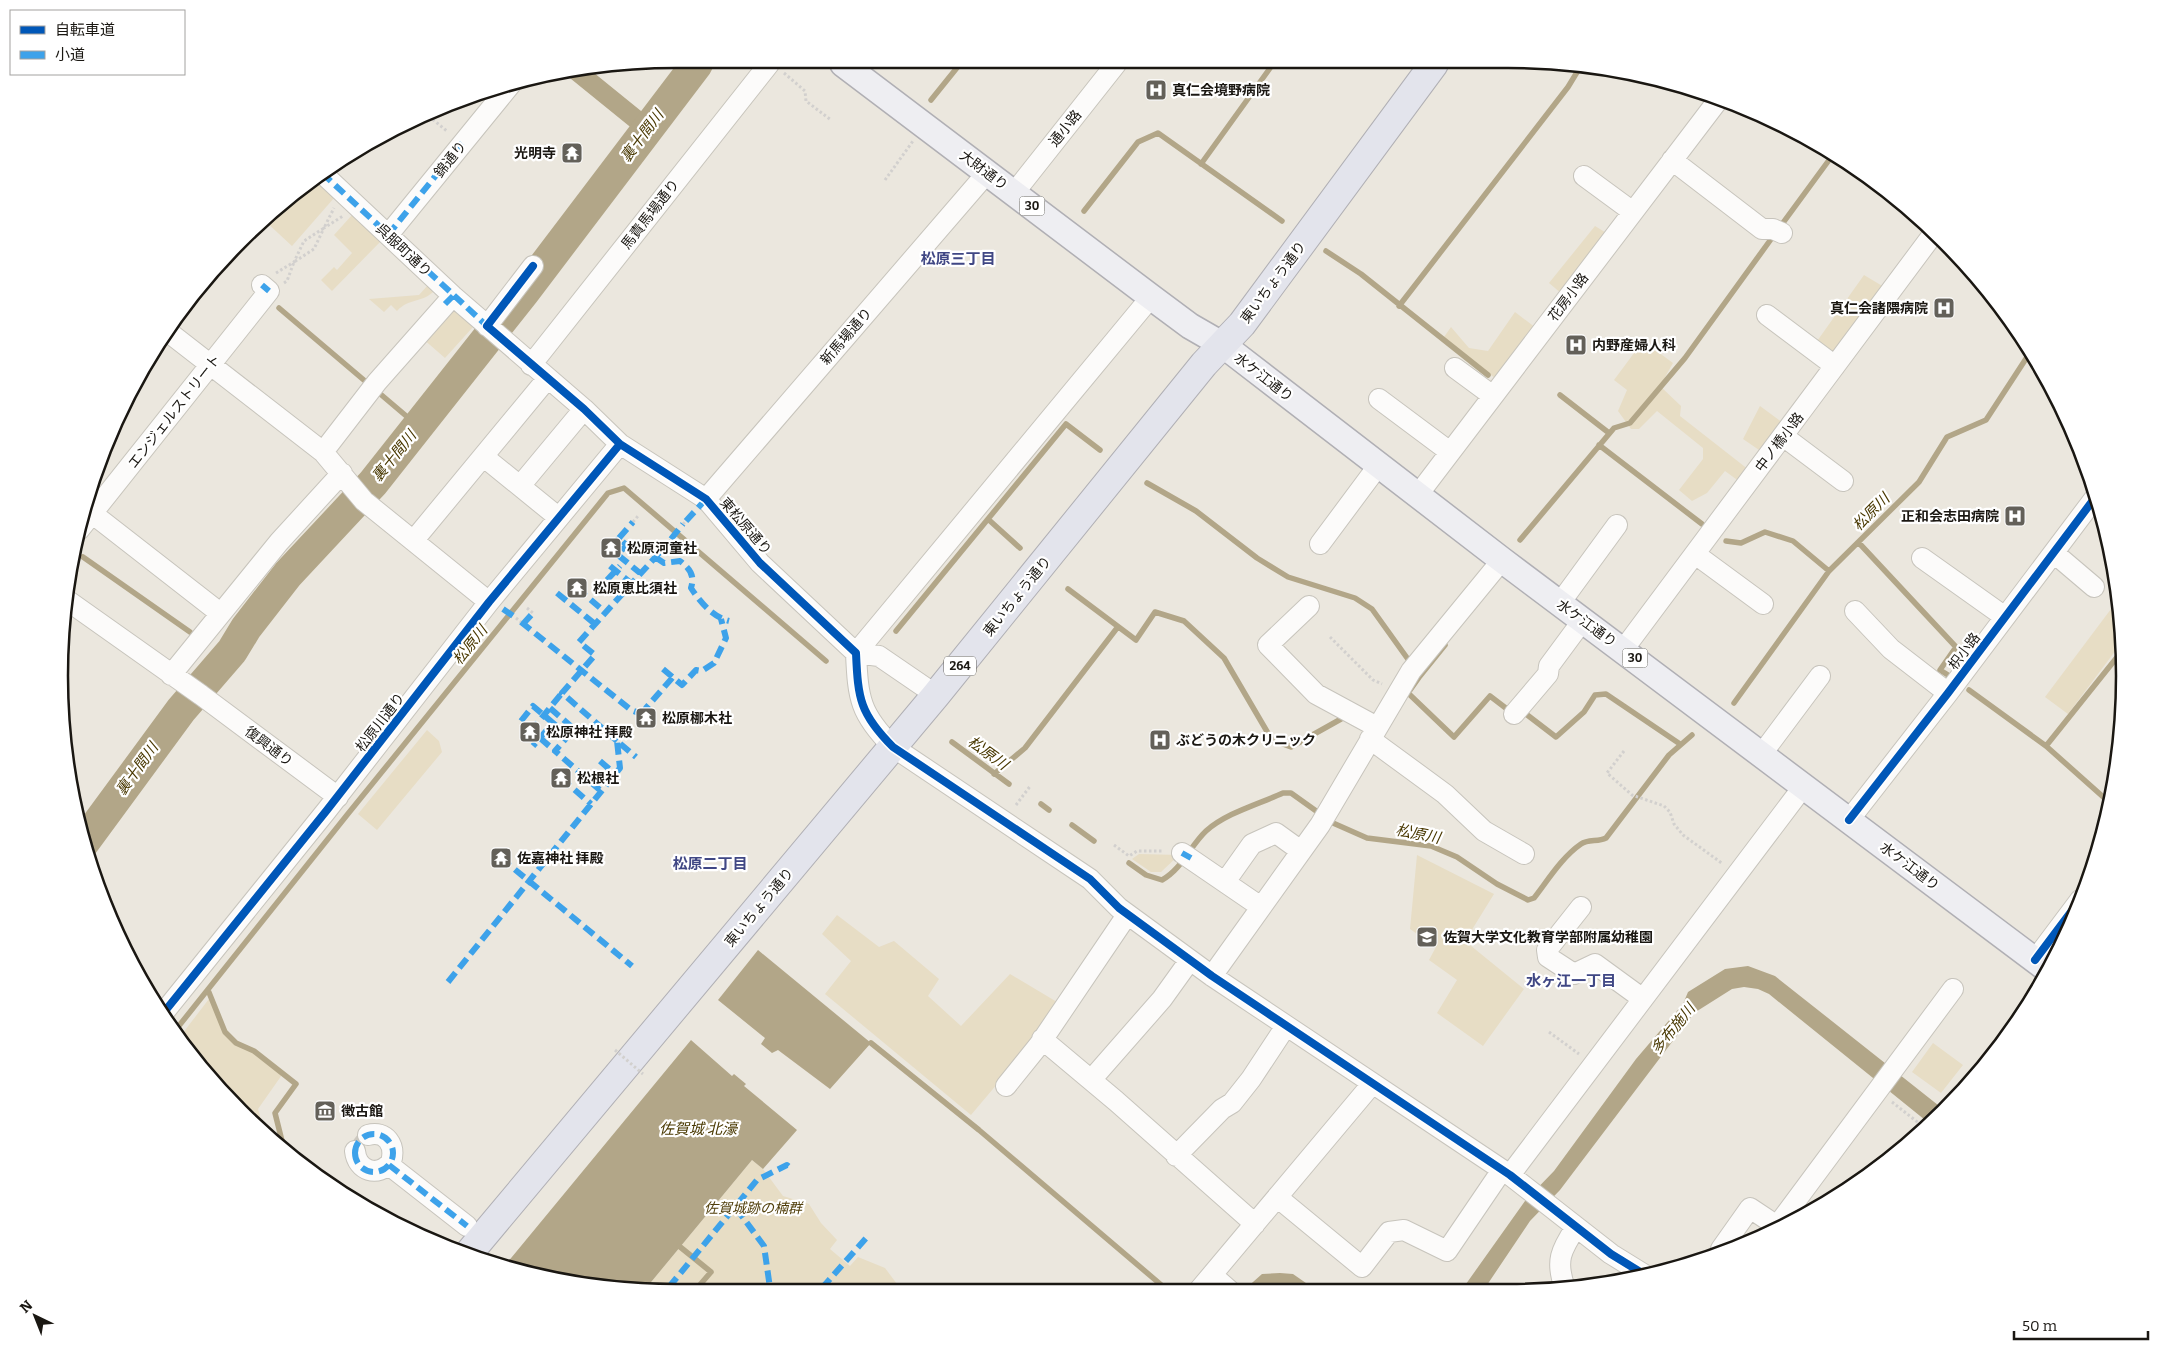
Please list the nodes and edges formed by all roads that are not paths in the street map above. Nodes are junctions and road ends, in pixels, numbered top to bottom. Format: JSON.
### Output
{"nodes":[{"id":1,"x":773,"y":68,"type":"edge"},
{"id":2,"x":848,"y":68,"type":"edge"},
{"id":3,"x":1113,"y":68,"type":"edge"},
{"id":4,"x":1431,"y":68,"type":"edge"},
{"id":5,"x":504,"y":92,"type":"edge"},
{"id":6,"x":1715,"y":104,"type":"edge"},
{"id":7,"x":1672,"y":160,"type":"junction"},
{"id":8,"x":987,"y":173,"type":"junction"},
{"id":9,"x":1584,"y":176,"type":"dead end"},
{"id":10,"x":327,"y":178,"type":"edge"},
{"id":11,"x":1014,"y":193,"type":"junction"},
{"id":12,"x":1633,"y":212,"type":"junction"},
{"id":13,"x":1777,"y":231,"type":"dead end"},
{"id":14,"x":388,"y":235,"type":"junction"},
{"id":15,"x":1930,"y":238,"type":"edge"},
{"id":16,"x":533,"y":266,"type":"dead end"},
{"id":17,"x":265,"y":288,"type":"road end"},
{"id":18,"x":1151,"y":297,"type":"junction"},
{"id":19,"x":449,"y":300,"type":"junction"},
{"id":20,"x":1767,"y":315,"type":"dead end"},
{"id":21,"x":487,"y":326,"type":"junction"},
{"id":22,"x":172,"y":335,"type":"edge"},
{"id":23,"x":503,"y":341,"type":"joint"},
{"id":24,"x":1223,"y":345,"type":"junction"},
{"id":25,"x":210,"y":364,"type":"junction"},
{"id":26,"x":531,"y":365,"type":"junction"},
{"id":27,"x":1835,"y":366,"type":"junction"},
{"id":28,"x":1455,"y":368,"type":"dead end"},
{"id":29,"x":547,"y":378,"type":"junction"},
{"id":30,"x":1493,"y":396,"type":"junction"},
{"id":31,"x":1379,"y":399,"type":"dead end"},
{"id":32,"x":584,"y":409,"type":"junction"},
{"id":33,"x":1783,"y":436,"type":"junction"},
{"id":34,"x":620,"y":444,"type":"junction"},
{"id":35,"x":323,"y":452,"type":"junction"},
{"id":36,"x":1450,"y":452,"type":"junction"},
{"id":37,"x":484,"y":456,"type":"junction"},
{"id":38,"x":1378,"y":466,"type":"junction"},
{"id":39,"x":342,"y":473,"type":"junction"},
{"id":40,"x":1843,"y":481,"type":"dead end"},
{"id":41,"x":520,"y":486,"type":"junction"},
{"id":42,"x":1417,"y":496,"type":"junction"},
{"id":43,"x":706,"y":499,"type":"junction"},
{"id":44,"x":2091,"y":503,"type":"edge"},
{"id":45,"x":90,"y":510,"type":"edge"},
{"id":46,"x":558,"y":516,"type":"junction"},
{"id":47,"x":88,"y":519,"type":"edge"},
{"id":48,"x":1617,"y":525,"type":"dead end"},
{"id":49,"x":414,"y":540,"type":"junction"},
{"id":50,"x":1320,"y":544,"type":"dead end"},
{"id":51,"x":2054,"y":553,"type":"junction"},
{"id":52,"x":1695,"y":554,"type":"junction"},
{"id":53,"x":1922,"y":558,"type":"dead end"},
{"id":54,"x":1502,"y":560,"type":"junction"},
{"id":55,"x":2094,"y":587,"type":"dead end"},
{"id":56,"x":489,"y":602,"type":"junction"},
{"id":57,"x":1560,"y":603,"type":"junction"},
{"id":58,"x":72,"y":604,"type":"edge"},
{"id":59,"x":1763,"y":604,"type":"dead end"},
{"id":60,"x":1309,"y":606,"type":"dead end"},
{"id":61,"x":1855,"y":611,"type":"dead end"},
{"id":62,"x":220,"y":613,"type":"junction"},
{"id":63,"x":2005,"y":617,"type":"junction"},
{"id":64,"x":1583,"y":620,"type":"junction"},
{"id":65,"x":1623,"y":650,"type":"junction"},
{"id":66,"x":856,"y":653,"type":"junction"},
{"id":67,"x":171,"y":674,"type":"junction"},
{"id":68,"x":1820,"y":676,"type":"dead end"},
{"id":69,"x":1948,"y":693,"type":"junction"},
{"id":70,"x":936,"y":695,"type":"junction"},
{"id":71,"x":1514,"y":714,"type":"dead end"},
{"id":72,"x":1374,"y":733,"type":"junction"},
{"id":73,"x":893,"y":748,"type":"junction"},
{"id":74,"x":1761,"y":755,"type":"junction"},
{"id":75,"x":1803,"y":787,"type":"junction"},
{"id":76,"x":334,"y":808,"type":"junction"},
{"id":77,"x":1848,"y":820,"type":"junction"},
{"id":78,"x":1302,"y":851,"type":"junction"},
{"id":79,"x":1524,"y":854,"type":"dead end"},
{"id":80,"x":1187,"y":855,"type":"road end"},
{"id":81,"x":1225,"y":882,"type":"junction"},
{"id":82,"x":1261,"y":907,"type":"junction"},
{"id":83,"x":1581,"y":907,"type":"dead end"},
{"id":84,"x":1127,"y":915,"type":"junction"},
{"id":85,"x":2055,"y":941,"type":"edge"},
{"id":86,"x":1190,"y":960,"type":"junction"},
{"id":87,"x":2041,"y":965,"type":"edge"},
{"id":88,"x":1212,"y":976,"type":"junction"},
{"id":89,"x":1953,"y":989,"type":"dead end"},
{"id":90,"x":1643,"y":999,"type":"junction"},
{"id":91,"x":167,"y":1009,"type":"edge"},
{"id":92,"x":1286,"y":1026,"type":"junction"},
{"id":93,"x":1042,"y":1039,"type":"junction"},
{"id":94,"x":1091,"y":1080,"type":"junction"},
{"id":95,"x":1372,"y":1084,"type":"junction"},
{"id":96,"x":1006,"y":1086,"type":"dead end"},
{"id":97,"x":368,"y":1135,"type":"tunnel mouth"},
{"id":98,"x":355,"y":1151,"type":"tunnel mouth"},
{"id":99,"x":1176,"y":1156,"type":"junction"},
{"id":100,"x":389,"y":1165,"type":"junction"},
{"id":101,"x":1506,"y":1172,"type":"junction"},
{"id":102,"x":1277,"y":1197,"type":"junction"},
{"id":103,"x":1784,"y":1217,"type":"edge"},
{"id":104,"x":1772,"y":1223,"type":"edge"},
{"id":105,"x":1255,"y":1224,"type":"junction"},
{"id":106,"x":468,"y":1226,"type":"dead end"},
{"id":107,"x":1576,"y":1227,"type":"junction"},
{"id":108,"x":1740,"y":1235,"type":"edge"},
{"id":109,"x":472,"y":1248,"type":"edge"},
{"id":110,"x":1637,"y":1270,"type":"edge"},
{"id":111,"x":1562,"y":1281,"type":"edge"},
{"id":112,"x":1206,"y":1282,"type":"edge"}],
"edges":[{"from":1,"to":26,"type":"street","name":"馬責馬場通り"},
{"from":2,"to":8,"type":"main road","name":"大財通り","number":"30"},
{"from":3,"to":11,"type":"street","name":"通小路"},
{"from":4,"to":24,"type":"highway","name":"東いちょう通り","number":"264"},
{"from":5,"to":14,"type":"street","name":"錦通り"},
{"from":6,"to":7,"type":"street","name":"花房小路"},
{"from":7,"to":12,"type":"street","name":"花房小路"},
{"from":7,"to":13,"type":"street"},
{"from":8,"to":11,"type":"main road","name":"大財通り","number":"30"},
{"from":8,"to":43,"type":"street","name":"新馬場通り"},
{"from":9,"to":12,"type":"street"},
{"from":10,"to":14,"type":"street","name":"呉服町通り"},
{"from":11,"to":18,"type":"main road","name":"大財通り","number":"30"},
{"from":12,"to":30,"type":"street","name":"花房小路"},
{"from":14,"to":19,"type":"street","name":"呉服町通り"},
{"from":15,"to":27,"type":"street","name":"中ノ橋小路"},
{"from":16,"to":21,"type":"street"},
{"from":17,"to":25,"type":"street","name":"エンジェルストリート"},
{"from":18,"to":24,"type":"main road","name":"大財通り","number":"30"},
{"from":18,"to":66,"type":"street"},
{"from":19,"to":21,"type":"street","name":"呉服町通り"},
{"from":19,"to":35,"type":"street"},
{"from":20,"to":27,"type":"street"},
{"from":21,"to":23,"type":"street","name":"呉服町通り"},
{"from":22,"to":25,"type":"street"},
{"from":23,"to":26,"type":"street","name":"東松原通り"},
{"from":24,"to":38,"type":"main road","name":"水ケ江通り","number":"30"},
{"from":24,"to":70,"type":"highway","name":"東いちょう通り","number":"264"},
{"from":25,"to":35,"type":"street"},
{"from":25,"to":45,"type":"street","name":"エンジェルストリート"},
{"from":26,"to":29,"type":"street","name":"東松原通り"},
{"from":27,"to":33,"type":"street","name":"中ノ橋小路"},
{"from":28,"to":30,"type":"street"},
{"from":29,"to":32,"type":"street","name":"東松原通り"},
{"from":29,"to":37,"type":"street"},
{"from":30,"to":36,"type":"street","name":"花房小路"},
{"from":31,"to":36,"type":"street"},
{"from":32,"to":34,"type":"street","name":"東松原通り"},
{"from":32,"to":41,"type":"street"},
{"from":33,"to":40,"type":"street"},
{"from":33,"to":52,"type":"street","name":"中ノ橋小路"},
{"from":34,"to":43,"type":"street","name":"東松原通り"},
{"from":34,"to":46,"type":"street","name":"松原川通り"},
{"from":35,"to":39,"type":"street"},
{"from":36,"to":42,"type":"street","name":"花房小路"},
{"from":37,"to":41,"type":"street"},
{"from":37,"to":49,"type":"street"},
{"from":38,"to":42,"type":"main road","name":"水ケ江通り","number":"30"},
{"from":38,"to":50,"type":"street"},
{"from":39,"to":49,"type":"street"},
{"from":39,"to":62,"type":"street"},
{"from":41,"to":46,"type":"street"},
{"from":42,"to":54,"type":"main road","name":"水ケ江通り","number":"30"},
{"from":43,"to":66,"type":"street","name":"東松原通り"},
{"from":44,"to":51,"type":"street","name":"枳小路"},
{"from":46,"to":56,"type":"street","name":"松原川通り"},
{"from":47,"to":62,"type":"street"},
{"from":48,"to":57,"type":"street"},
{"from":49,"to":56,"type":"street"},
{"from":51,"to":55,"type":"street"},
{"from":51,"to":63,"type":"street","name":"枳小路"},
{"from":52,"to":59,"type":"street"},
{"from":52,"to":65,"type":"street","name":"中ノ橋小路"},
{"from":53,"to":63,"type":"street"},
{"from":54,"to":57,"type":"main road","name":"水ケ江通り","number":"30"},
{"from":54,"to":72,"type":"street"},
{"from":56,"to":76,"type":"street","name":"松原川通り"},
{"from":57,"to":64,"type":"main road","name":"水ケ江通り","number":"30"},
{"from":58,"to":67,"type":"street","name":"復興通り"},
{"from":60,"to":72,"type":"street"},
{"from":61,"to":69,"type":"street"},
{"from":62,"to":67,"type":"street"},
{"from":63,"to":69,"type":"street","name":"枳小路"},
{"from":64,"to":65,"type":"main road","name":"水ケ江通り","number":"30"},
{"from":64,"to":71,"type":"street"},
{"from":65,"to":74,"type":"main road","name":"水ケ江通り","number":"30"},
{"from":66,"to":70,"type":"street"},
{"from":66,"to":73,"type":"street"},
{"from":67,"to":76,"type":"street","name":"復興通り"},
{"from":68,"to":74,"type":"street"},
{"from":69,"to":77,"type":"street","name":"枳小路"},
{"from":70,"to":73,"type":"highway","name":"東いちょう通り","number":"264"},
{"from":72,"to":78,"type":"street"},
{"from":72,"to":79,"type":"street"},
{"from":73,"to":84,"type":"street"},
{"from":73,"to":109,"type":"highway","name":"東いちょう通り","number":"264"},
{"from":74,"to":75,"type":"main road","name":"水ケ江通り","number":"30"},
{"from":75,"to":77,"type":"main road","name":"水ケ江通り","number":"30"},
{"from":75,"to":90,"type":"street"},
{"from":76,"to":91,"type":"street","name":"松原川通り"},
{"from":77,"to":87,"type":"main road","name":"水ケ江通り","number":"30"},
{"from":78,"to":81,"type":"street"},
{"from":78,"to":82,"type":"street"},
{"from":80,"to":81,"type":"street"},
{"from":81,"to":82,"type":"street"},
{"from":82,"to":88,"type":"street"},
{"from":83,"to":90,"type":"street"},
{"from":84,"to":86,"type":"street"},
{"from":84,"to":93,"type":"street"},
{"from":85,"to":87,"type":"street"},
{"from":86,"to":88,"type":"street"},
{"from":86,"to":94,"type":"street"},
{"from":88,"to":92,"type":"street"},
{"from":89,"to":103,"type":"street"},
{"from":90,"to":101,"type":"street"},
{"from":92,"to":95,"type":"street"},
{"from":92,"to":99,"type":"street"},
{"from":93,"to":94,"type":"street"},
{"from":93,"to":96,"type":"street"},
{"from":94,"to":99,"type":"street"},
{"from":95,"to":101,"type":"street"},
{"from":95,"to":102,"type":"street"},
{"from":97,"to":100,"type":"street"},
{"from":98,"to":100,"type":"street"},
{"from":99,"to":105,"type":"street"},
{"from":100,"to":106,"type":"street"},
{"from":101,"to":102,"type":"street"},
{"from":101,"to":107,"type":"street"},
{"from":102,"to":105,"type":"street"},
{"from":104,"to":108,"type":"street"},
{"from":105,"to":112,"type":"street"},
{"from":107,"to":110,"type":"street"},
{"from":107,"to":111,"type":"street"}]}
